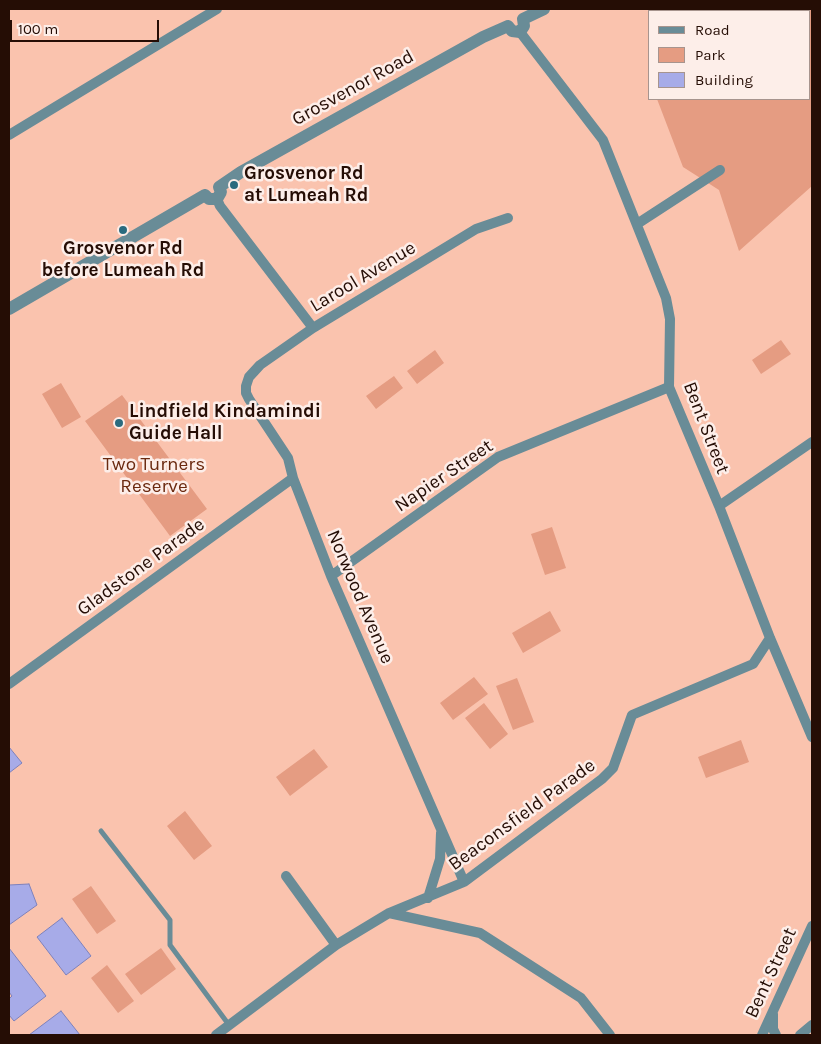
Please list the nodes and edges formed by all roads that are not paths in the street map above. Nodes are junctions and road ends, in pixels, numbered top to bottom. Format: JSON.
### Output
{"nodes":[{"id":1,"x":217,"y":9,"type":"edge"},
{"id":2,"x":544,"y":9,"type":"edge"},
{"id":3,"x":517,"y":25,"type":"junction"},
{"id":4,"x":9,"y":135,"type":"edge"},
{"id":5,"x":720,"y":170,"type":"dead end"},
{"id":6,"x":214,"y":194,"type":"junction"},
{"id":7,"x":508,"y":218,"type":"dead end"},
{"id":8,"x":638,"y":224,"type":"junction"},
{"id":9,"x":9,"y":309,"type":"edge"},
{"id":10,"x":313,"y":328,"type":"junction"},
{"id":11,"x":247,"y":382,"type":"joint"},
{"id":12,"x":669,"y":387,"type":"junction"},
{"id":13,"x":812,"y":442,"type":"edge"},
{"id":14,"x":293,"y":478,"type":"junction"},
{"id":15,"x":718,"y":506,"type":"junction"},
{"id":16,"x":331,"y":576,"type":"junction"},
{"id":17,"x":770,"y":638,"type":"junction"},
{"id":18,"x":9,"y":684,"type":"edge"},
{"id":19,"x":812,"y":737,"type":"edge"},
{"id":20,"x":441,"y":829,"type":"junction"},
{"id":21,"x":102,"y":831,"type":"dead end"},
{"id":22,"x":286,"y":876,"type":"dead end"},
{"id":23,"x":464,"y":882,"type":"junction"},
{"id":24,"x":428,"y":898,"type":"junction"},
{"id":25,"x":389,"y":913,"type":"junction"},
{"id":26,"x":812,"y":926,"type":"edge"},
{"id":27,"x":336,"y":945,"type":"junction"},
{"id":28,"x":772,"y":1010,"type":"junction"},
{"id":29,"x":229,"y":1025,"type":"junction"},
{"id":30,"x":812,"y":1026,"type":"edge"},
{"id":31,"x":216,"y":1035,"type":"edge"},
{"id":32,"x":610,"y":1035,"type":"edge"},
{"id":33,"x":762,"y":1035,"type":"edge"},
{"id":34,"x":776,"y":1035,"type":"edge"},
{"id":35,"x":800,"y":1035,"type":"edge"}],
"edges":[{"from":1,"to":4,"type":"street"},
{"from":2,"to":3,"type":"street","name":"Grosvenor Road"},
{"from":3,"to":6,"type":"street","name":"Grosvenor Road"},
{"from":3,"to":8,"type":"street","name":"Bent Street"},
{"from":5,"to":8,"type":"street"},
{"from":6,"to":9,"type":"street","name":"Grosvenor Road"},
{"from":6,"to":10,"type":"street"},
{"from":7,"to":10,"type":"street","name":"Larool Avenue"},
{"from":8,"to":12,"type":"street","name":"Bent Street"},
{"from":10,"to":11,"type":"street","name":"Larool Avenue"},
{"from":11,"to":14,"type":"street","name":"Norwood Avenue"},
{"from":12,"to":15,"type":"street","name":"Bent Street"},
{"from":12,"to":16,"type":"street","name":"Napier Street"},
{"from":13,"to":15,"type":"street"},
{"from":14,"to":16,"type":"street","name":"Norwood Avenue"},
{"from":14,"to":18,"type":"street","name":"Gladstone Parade"},
{"from":15,"to":17,"type":"street","name":"Bent Street"},
{"from":16,"to":20,"type":"street","name":"Norwood Avenue"},
{"from":17,"to":19,"type":"street","name":"Bent Street"},
{"from":17,"to":23,"type":"street","name":"Beaconsfield Parade"},
{"from":20,"to":23,"type":"street","name":"Norwood Avenue"},
{"from":20,"to":24,"type":"street","name":"Norwood Avenue"},
{"from":21,"to":29,"type":"lane"},
{"from":22,"to":27,"type":"street"},
{"from":23,"to":24,"type":"street","name":"Beaconsfield Parade"},
{"from":24,"to":25,"type":"street","name":"Beaconsfield Parade"},
{"from":25,"to":27,"type":"street","name":"Beaconsfield Parade"},
{"from":25,"to":32,"type":"street"},
{"from":26,"to":28,"type":"street","name":"Bent Street"},
{"from":27,"to":29,"type":"street","name":"Beaconsfield Parade"},
{"from":28,"to":33,"type":"street","name":"Bent Street"},
{"from":28,"to":34,"type":"street"},
{"from":29,"to":31,"type":"street","name":"Beaconsfield Parade"},
{"from":30,"to":35,"type":"street"}]}
